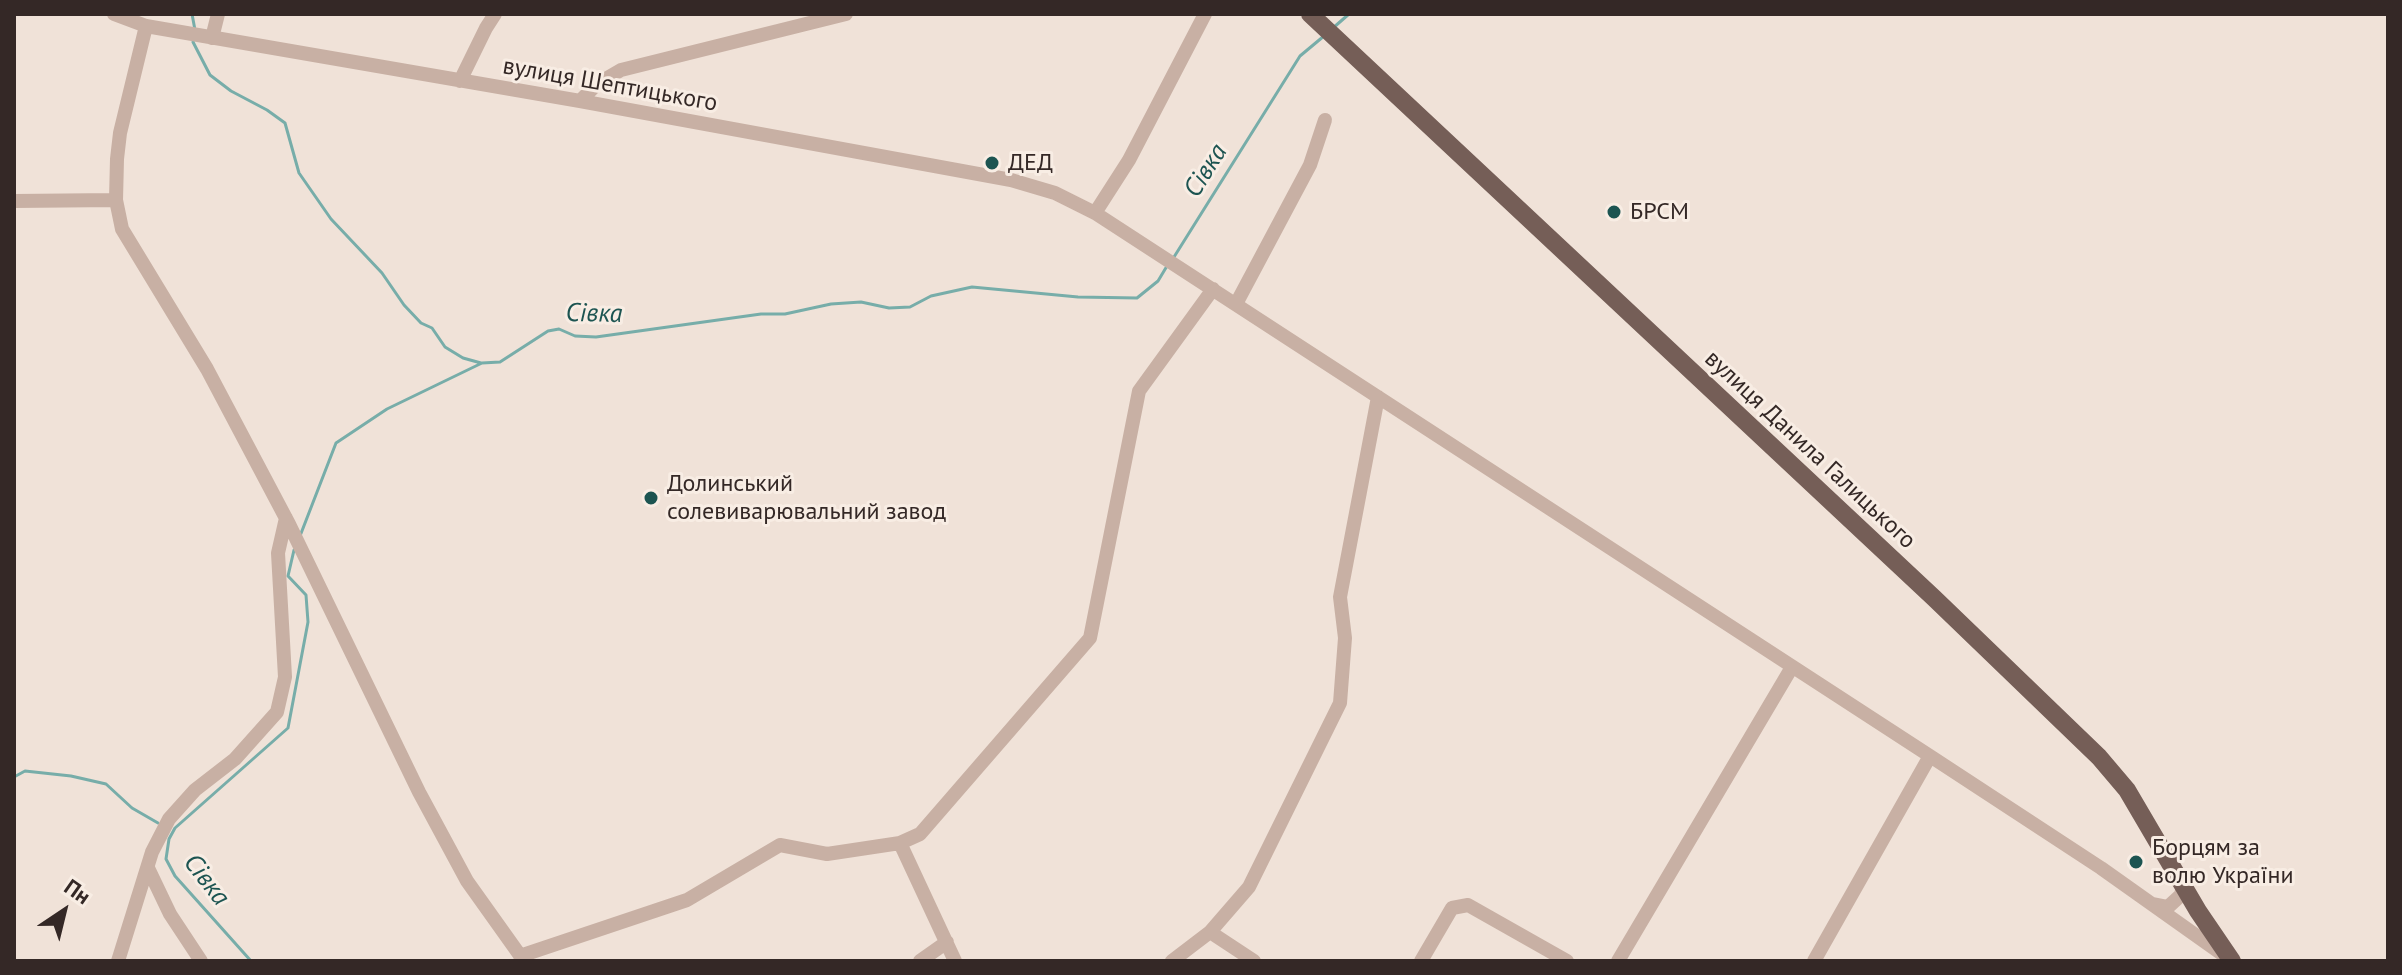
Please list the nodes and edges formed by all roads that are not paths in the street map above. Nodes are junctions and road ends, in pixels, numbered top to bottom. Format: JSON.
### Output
{"nodes":[{"id":1,"x":114,"y":14,"type":"edge"},
{"id":2,"x":218,"y":14,"type":"edge"},
{"id":3,"x":495,"y":14,"type":"edge"},
{"id":4,"x":846,"y":14,"type":"edge"},
{"id":5,"x":1205,"y":14,"type":"edge"},
{"id":6,"x":1310,"y":14,"type":"edge"},
{"id":7,"x":146,"y":26,"type":"junction"},
{"id":8,"x":212,"y":38,"type":"junction"},
{"id":9,"x":460,"y":81,"type":"junction"},
{"id":10,"x":580,"y":101,"type":"junction"},
{"id":11,"x":1325,"y":120,"type":"dead end"},
{"id":12,"x":116,"y":200,"type":"junction"},
{"id":13,"x":14,"y":201,"type":"edge"},
{"id":14,"x":1095,"y":213,"type":"junction"},
{"id":15,"x":1213,"y":289,"type":"junction"},
{"id":16,"x":1236,"y":304,"type":"junction"},
{"id":17,"x":1378,"y":397,"type":"junction"},
{"id":18,"x":288,"y":521,"type":"junction"},
{"id":19,"x":1792,"y":667,"type":"junction"},
{"id":20,"x":1930,"y":756,"type":"junction"},
{"id":21,"x":900,"y":843,"type":"junction"},
{"id":22,"x":148,"y":868,"type":"junction"},
{"id":23,"x":2183,"y":885,"type":"junction"},
{"id":24,"x":2152,"y":904,"type":"junction"},
{"id":25,"x":1210,"y":932,"type":"junction"},
{"id":26,"x":947,"y":942,"type":"junction"},
{"id":27,"x":522,"y":958,"type":"edge"},
{"id":28,"x":118,"y":961,"type":"edge"},
{"id":29,"x":201,"y":961,"type":"edge"},
{"id":30,"x":920,"y":961,"type":"edge"},
{"id":31,"x":955,"y":961,"type":"edge"},
{"id":32,"x":1172,"y":961,"type":"edge"},
{"id":33,"x":1254,"y":961,"type":"edge"},
{"id":34,"x":1421,"y":961,"type":"edge"},
{"id":35,"x":1567,"y":961,"type":"edge"},
{"id":36,"x":1618,"y":961,"type":"edge"},
{"id":37,"x":1814,"y":961,"type":"edge"},
{"id":38,"x":2231,"y":961,"type":"edge"}],
"edges":[{"from":1,"to":7,"type":"street","name":"вулиця Шептицького"},
{"from":2,"to":8,"type":"street"},
{"from":3,"to":9,"type":"street"},
{"from":4,"to":10,"type":"street"},
{"from":5,"to":14,"type":"street"},
{"from":6,"to":23,"type":"main road","name":"вулиця Данила Галицького"},
{"from":7,"to":8,"type":"street","name":"вулиця Шептицького"},
{"from":7,"to":12,"type":"street"},
{"from":8,"to":9,"type":"street","name":"вулиця Шептицького"},
{"from":9,"to":10,"type":"street","name":"вулиця Шептицького"},
{"from":10,"to":14,"type":"street","name":"вулиця Шептицького"},
{"from":11,"to":16,"type":"street"},
{"from":12,"to":13,"type":"street"},
{"from":12,"to":18,"type":"street"},
{"from":14,"to":15,"type":"street","name":"вулиця Шептицького"},
{"from":15,"to":16,"type":"street","name":"вулиця Шептицького"},
{"from":15,"to":21,"type":"street"},
{"from":16,"to":17,"type":"street","name":"вулиця Шептицького"},
{"from":17,"to":19,"type":"street","name":"вулиця Шептицького"},
{"from":17,"to":25,"type":"street"},
{"from":18,"to":22,"type":"street"},
{"from":18,"to":27,"type":"street"},
{"from":19,"to":20,"type":"street","name":"вулиця Шептицького"},
{"from":19,"to":36,"type":"street"},
{"from":20,"to":24,"type":"street","name":"вулиця Шептицького"},
{"from":20,"to":37,"type":"street"},
{"from":21,"to":26,"type":"street"},
{"from":21,"to":27,"type":"street"},
{"from":22,"to":28,"type":"street"},
{"from":22,"to":29,"type":"street"},
{"from":23,"to":24,"type":"street"},
{"from":23,"to":38,"type":"main road","name":"вулиця Данила Галицького"},
{"from":24,"to":38,"type":"street","name":"вулиця Шептицького"},
{"from":25,"to":32,"type":"street"},
{"from":25,"to":33,"type":"street"},
{"from":26,"to":30,"type":"street"},
{"from":26,"to":31,"type":"street"},
{"from":34,"to":35,"type":"street"}]}
